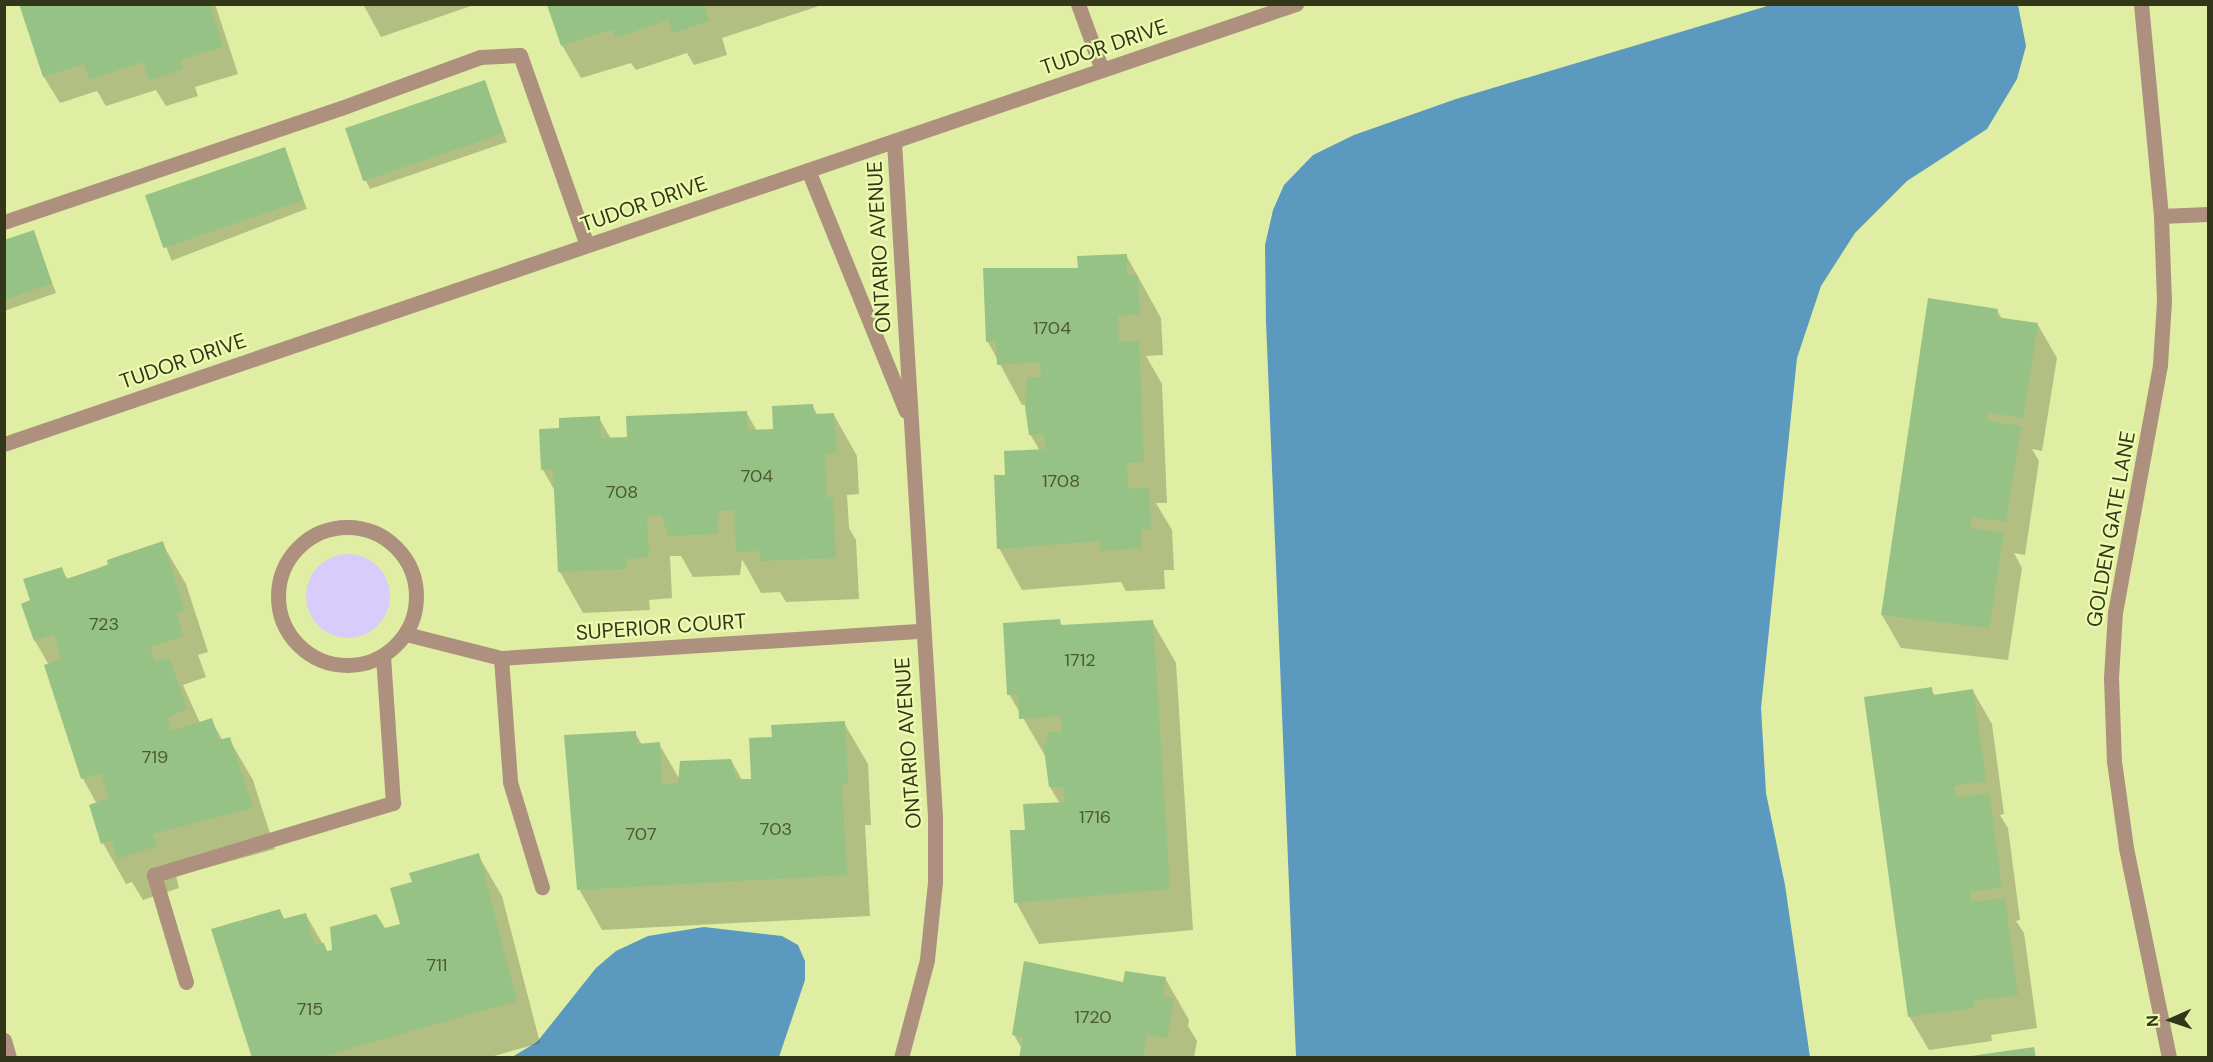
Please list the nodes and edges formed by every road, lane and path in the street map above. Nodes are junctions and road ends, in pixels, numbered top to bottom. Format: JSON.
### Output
{"nodes":[{"id":1,"x":1078,"y":4,"type":"edge"},
{"id":2,"x":1296,"y":4,"type":"edge"},
{"id":3,"x":2141,"y":4,"type":"edge"},
{"id":4,"x":1102,"y":70,"type":"junction"},
{"id":5,"x":894,"y":142,"type":"junction"},
{"id":6,"x":808,"y":170,"type":"junction"},
{"id":7,"x":2208,"y":214,"type":"edge"},
{"id":8,"x":2161,"y":216,"type":"junction"},
{"id":9,"x":4,"y":222,"type":"edge"},
{"id":10,"x":587,"y":245,"type":"junction"},
{"id":11,"x":910,"y":422,"type":"junction"},
{"id":12,"x":4,"y":444,"type":"edge"},
{"id":13,"x":921,"y":632,"type":"junction"},
{"id":14,"x":406,"y":634,"type":"junction"},
{"id":15,"x":383,"y":656,"type":"junction"},
{"id":16,"x":501,"y":658,"type":"junction"},
{"id":17,"x":542,"y":887,"type":"dead end"},
{"id":18,"x":186,"y":982,"type":"dead end"},
{"id":19,"x":4,"y":1040,"type":"edge"},
{"id":20,"x":9,"y":1058,"type":"edge"},
{"id":21,"x":901,"y":1058,"type":"edge"},
{"id":22,"x":2169,"y":1058,"type":"edge"}],
"edges":[{"from":1,"to":4,"type":"street"},
{"from":2,"to":4,"type":"street","name":"TUDOR DRIVE"},
{"from":3,"to":8,"type":"street","name":"GOLDEN GATE LANE"},
{"from":4,"to":5,"type":"street","name":"TUDOR DRIVE"},
{"from":5,"to":6,"type":"street","name":"TUDOR DRIVE"},
{"from":5,"to":11,"type":"street","name":"ONTARIO AVENUE"},
{"from":6,"to":10,"type":"street","name":"TUDOR DRIVE"},
{"from":6,"to":11,"type":"street","name":"ONTARIO AVENUE"},
{"from":7,"to":8,"type":"street"},
{"from":8,"to":22,"type":"street","name":"GOLDEN GATE LANE"},
{"from":9,"to":10,"type":"street"},
{"from":10,"to":12,"type":"street","name":"TUDOR DRIVE"},
{"from":11,"to":13,"type":"street","name":"ONTARIO AVENUE"},
{"from":13,"to":16,"type":"street","name":"SUPERIOR COURT"},
{"from":13,"to":21,"type":"street","name":"ONTARIO AVENUE"},
{"from":14,"to":15,"type":"street"},
{"from":14,"to":15,"type":"street"},
{"from":14,"to":16,"type":"street","name":"SUPERIOR COURT"},
{"from":15,"to":18,"type":"street"},
{"from":16,"to":17,"type":"street"},
{"from":19,"to":20,"type":"street"}]}
